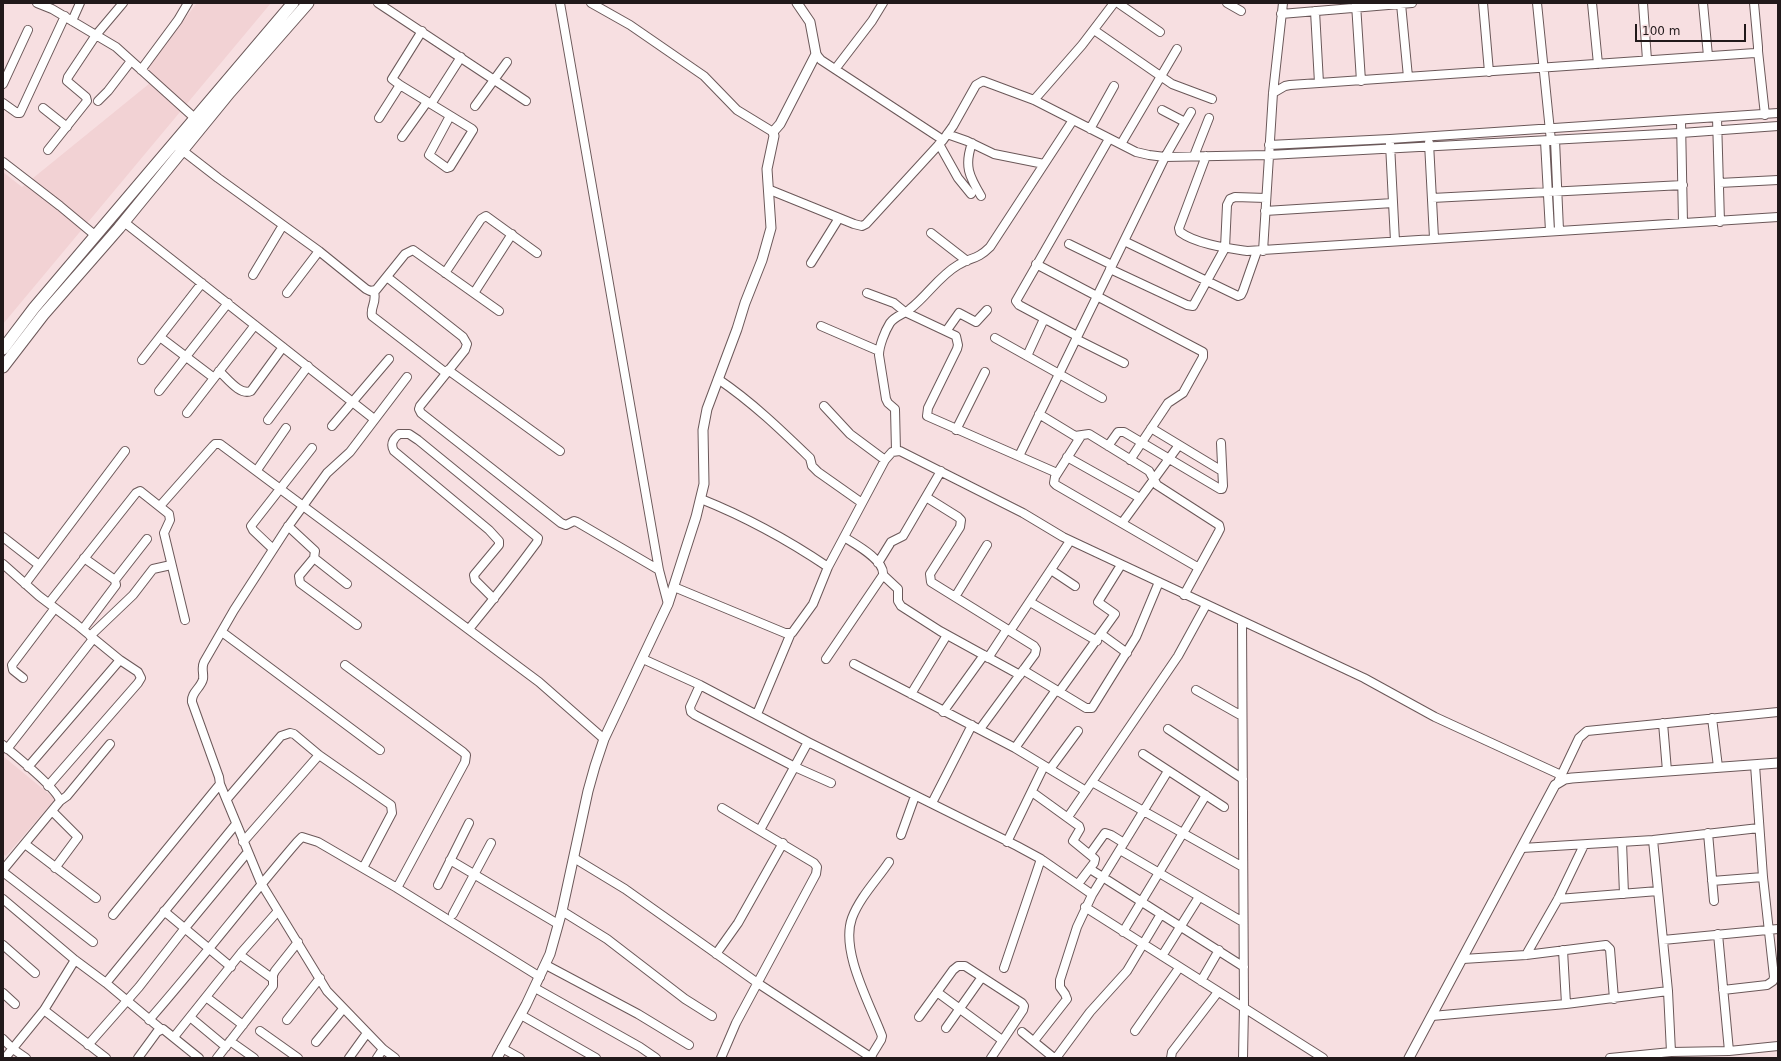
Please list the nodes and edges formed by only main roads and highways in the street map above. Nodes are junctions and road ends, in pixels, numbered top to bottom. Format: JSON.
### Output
{"nodes":[{"id":1,"x":293,"y":3,"type":"edge"},
{"id":2,"x":308,"y":3,"type":"edge"},
{"id":3,"x":199,"y":122,"type":"junction"},
{"id":4,"x":178,"y":147,"type":"junction"},
{"id":5,"x":38,"y":312,"type":"junction"},
{"id":6,"x":3,"y":349,"type":"edge"},
{"id":7,"x":3,"y":367,"type":"edge"}],
"edges":[{"from":1,"to":3,"type":"main road"},
{"from":2,"to":3,"type":"main road"},
{"from":3,"to":4,"type":"main road"},
{"from":4,"to":5,"type":"main road"},
{"from":4,"to":5,"type":"main road"},
{"from":5,"to":6,"type":"main road"},
{"from":5,"to":7,"type":"main road"}]}
